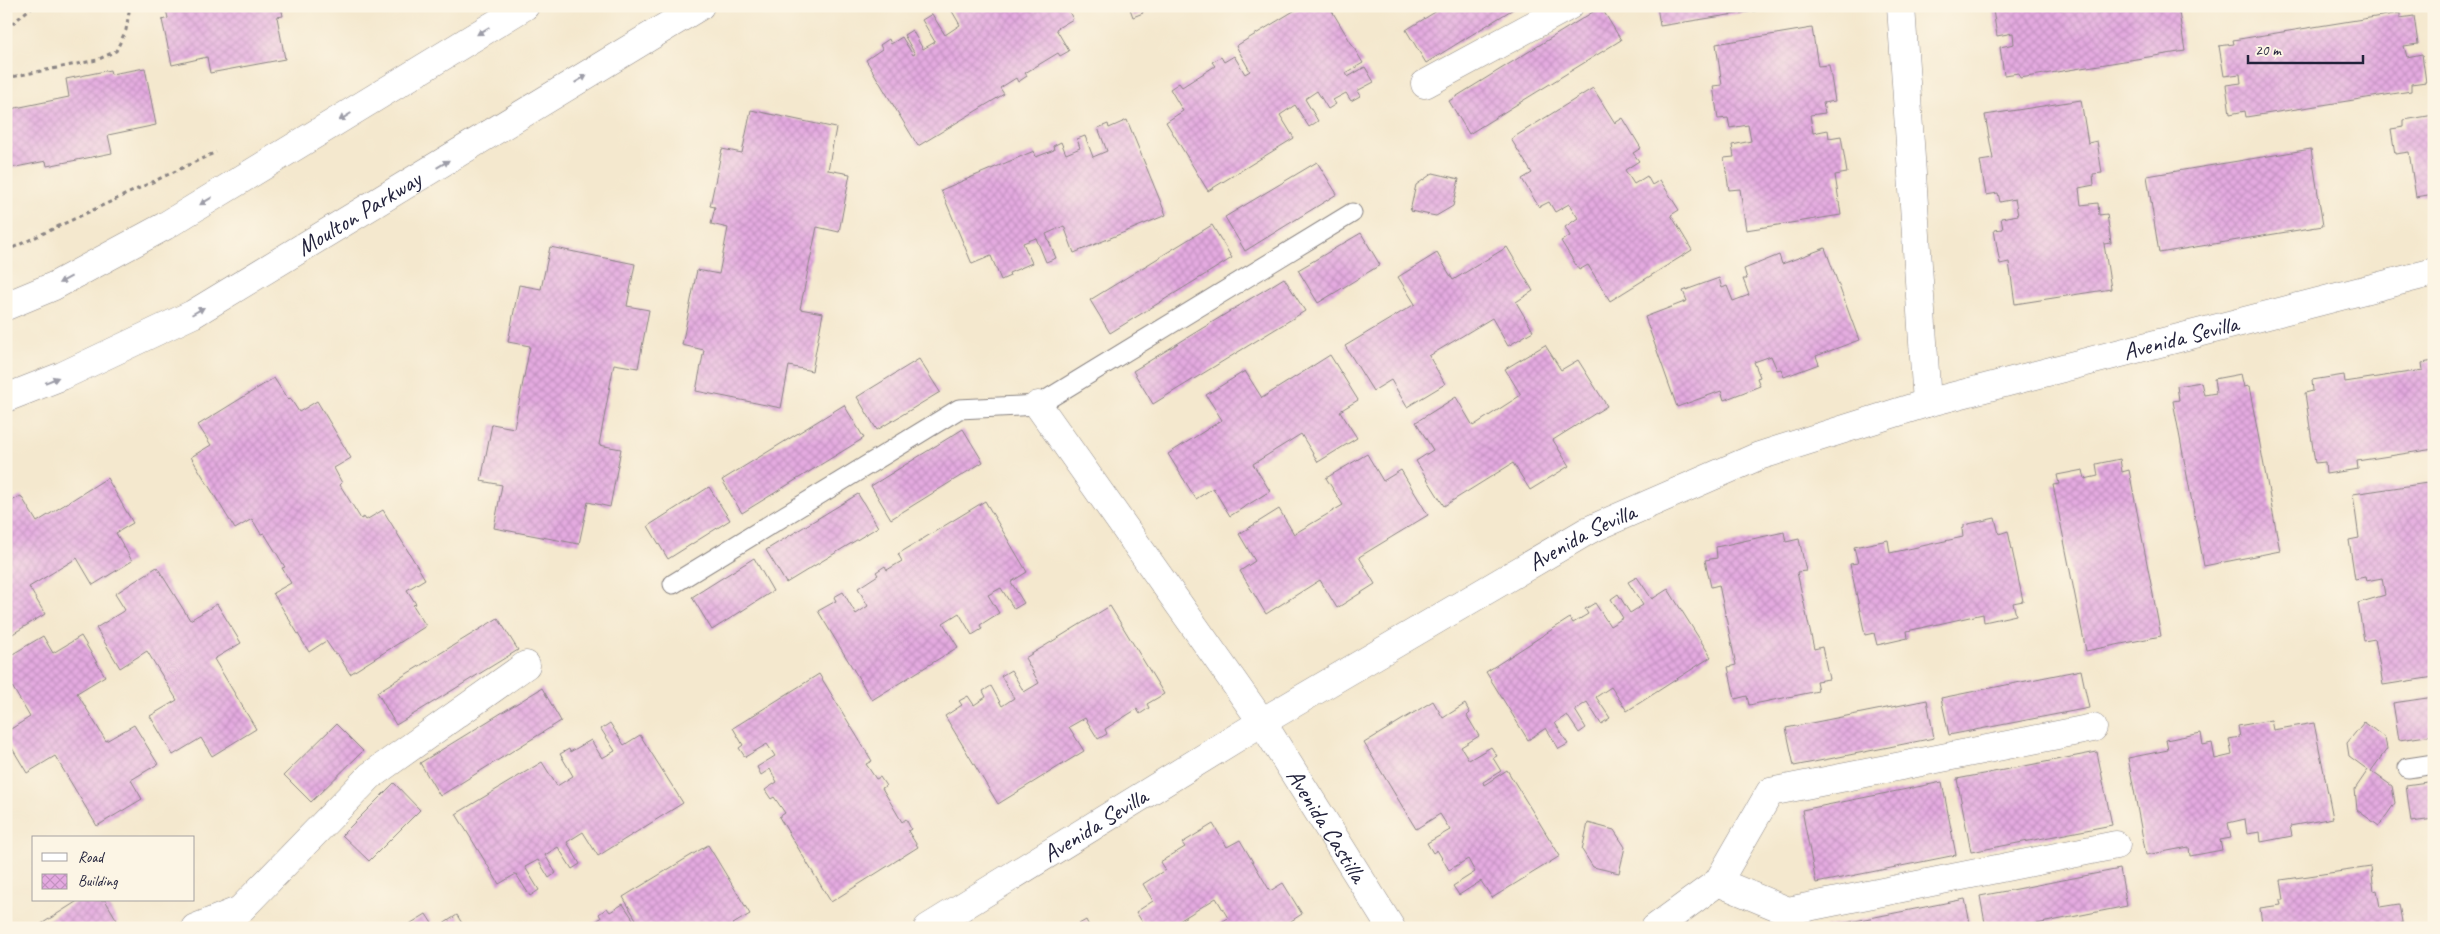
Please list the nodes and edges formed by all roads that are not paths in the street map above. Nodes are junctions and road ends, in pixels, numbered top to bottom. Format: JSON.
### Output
{"nodes":[{"id":1,"x":525,"y":6,"type":"edge"},
{"id":2,"x":700,"y":6,"type":"edge"},
{"id":3,"x":1569,"y":6,"type":"edge"},
{"id":4,"x":1901,"y":6,"type":"edge"},
{"id":5,"x":1425,"y":84,"type":"dead end"},
{"id":6,"x":1352,"y":213,"type":"dead end"},
{"id":7,"x":2434,"y":272,"type":"edge"},
{"id":8,"x":6,"y":306,"type":"edge"},
{"id":9,"x":6,"y":398,"type":"edge"},
{"id":10,"x":1927,"y":403,"type":"junction"},
{"id":11,"x":1038,"y":406,"type":"junction"},
{"id":12,"x":673,"y":584,"type":"dead end"},
{"id":13,"x":526,"y":664,"type":"dead end"},
{"id":14,"x":1262,"y":722,"type":"junction"},
{"id":15,"x":2093,"y":728,"type":"dead end"},
{"id":16,"x":2434,"y":764,"type":"edge"},
{"id":17,"x":2408,"y":768,"type":"dead end"},
{"id":18,"x":2116,"y":845,"type":"dead end"},
{"id":19,"x":1718,"y":882,"type":"junction"},
{"id":20,"x":245,"y":919,"type":"edge"},
{"id":21,"x":195,"y":928,"type":"edge"},
{"id":22,"x":928,"y":928,"type":"edge"},
{"id":23,"x":1391,"y":928,"type":"edge"},
{"id":24,"x":1655,"y":928,"type":"edge"}],
"edges":[{"from":1,"to":8,"type":"street","one_way":true},
{"from":9,"to":2,"type":"street","name":"Moulton Parkway","one_way":true},
{"from":3,"to":5,"type":"street"},
{"from":4,"to":10,"type":"street"},
{"from":6,"to":11,"type":"lane"},
{"from":7,"to":10,"type":"street","name":"Avenida Sevilla"},
{"from":10,"to":14,"type":"street","name":"Avenida Sevilla"},
{"from":11,"to":12,"type":"lane"},
{"from":11,"to":14,"type":"street"},
{"from":13,"to":20,"type":"street"},
{"from":14,"to":22,"type":"street","name":"Avenida Sevilla"},
{"from":14,"to":23,"type":"street","name":"Avenida Castilla"},
{"from":15,"to":19,"type":"street"},
{"from":16,"to":17,"type":"lane"},
{"from":18,"to":19,"type":"street"},
{"from":19,"to":24,"type":"street"},
{"from":20,"to":21,"type":"street"}]}
